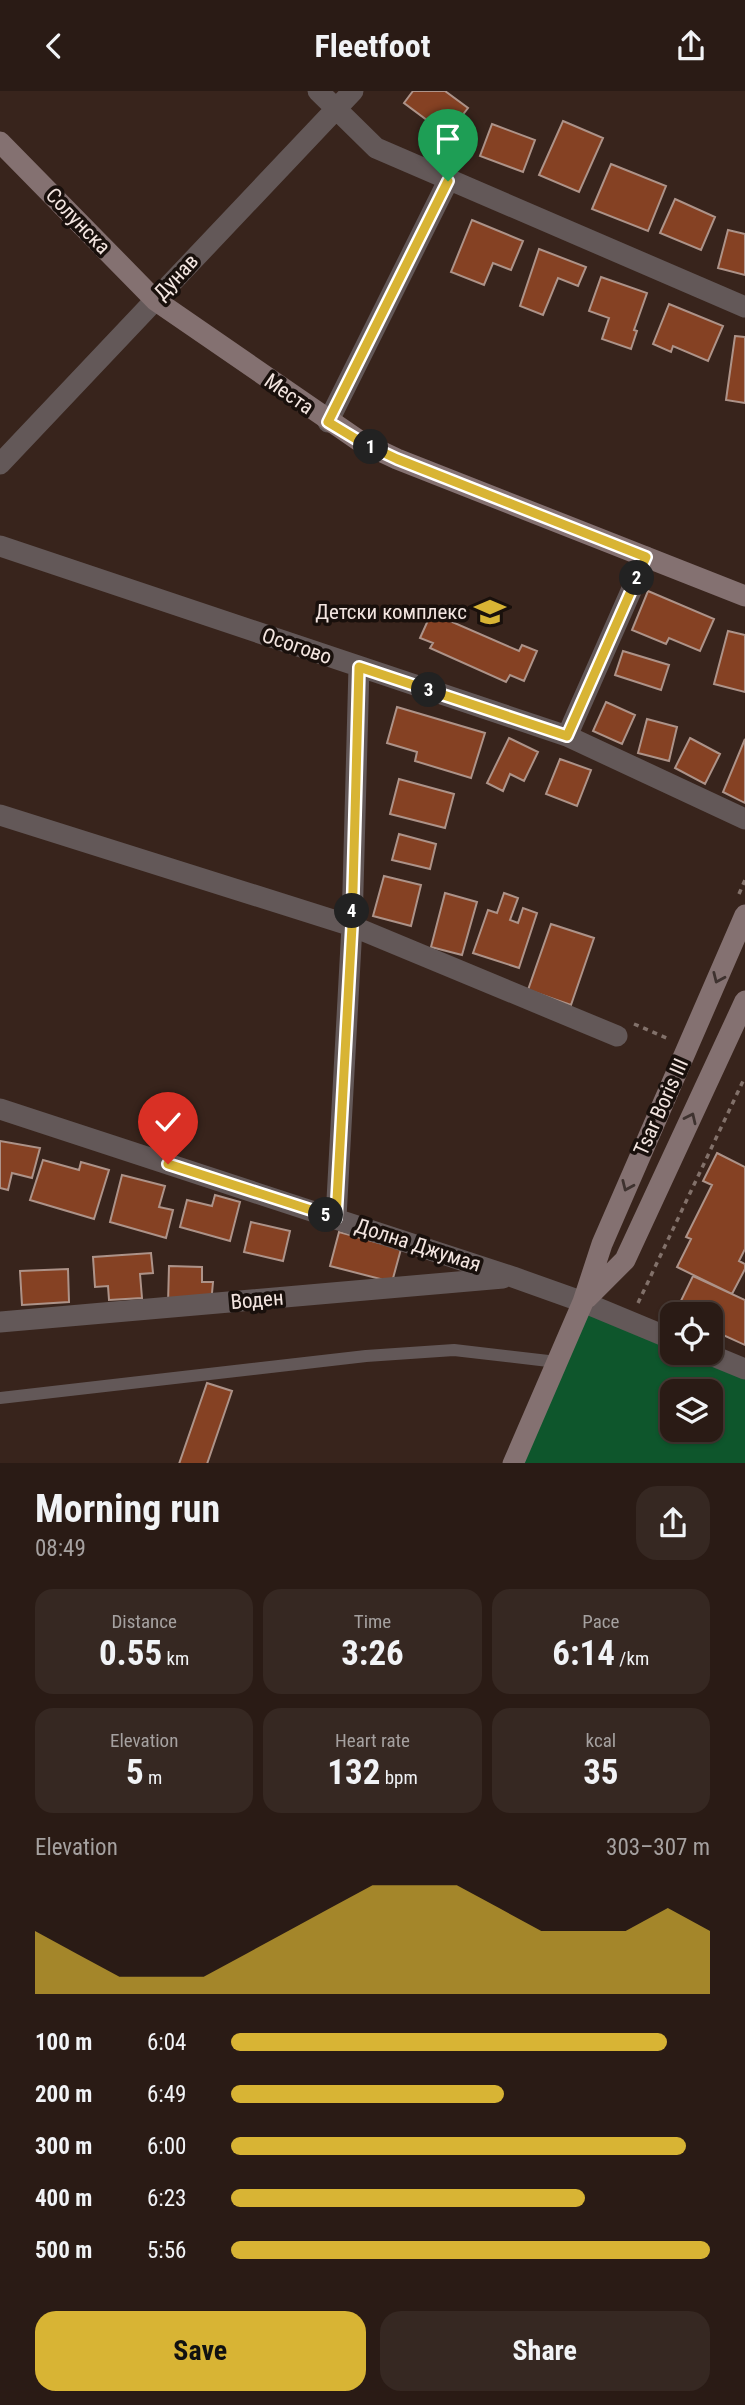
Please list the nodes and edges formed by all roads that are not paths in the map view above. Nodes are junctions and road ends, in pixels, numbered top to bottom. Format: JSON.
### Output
{"nodes":[{"id":1,"x":318,"y":91,"type":"edge"},
{"id":2,"x":353,"y":91,"type":"edge"},
{"id":3,"x":335,"y":110,"type":"junction"},
{"id":4,"x":0,"y":142,"type":"edge"},
{"id":5,"x":448,"y":181,"type":"junction"},
{"id":6,"x":155,"y":300,"type":"junction"},
{"id":7,"x":745,"y":307,"type":"edge"},
{"id":8,"x":328,"y":422,"type":"junction"},
{"id":9,"x":0,"y":464,"type":"edge"},
{"id":10,"x":0,"y":545,"type":"edge"},
{"id":11,"x":646,"y":557,"type":"junction"},
{"id":12,"x":745,"y":596,"type":"edge"},
{"id":13,"x":359,"y":667,"type":"junction"},
{"id":14,"x":567,"y":736,"type":"junction"},
{"id":15,"x":0,"y":814,"type":"edge"},
{"id":16,"x":745,"y":819,"type":"edge"},
{"id":17,"x":745,"y":915,"type":"edge"},
{"id":18,"x":352,"y":926,"type":"junction"},
{"id":19,"x":745,"y":1001,"type":"edge"},
{"id":20,"x":617,"y":1036,"type":"road end"},
{"id":21,"x":0,"y":1109,"type":"edge"},
{"id":22,"x":336,"y":1218,"type":"junction"},
{"id":23,"x":513,"y":1277,"type":"junction"},
{"id":24,"x":583,"y":1302,"type":"junction"},
{"id":25,"x":0,"y":1322,"type":"edge"},
{"id":26,"x":660,"y":1334,"type":"edge"},
{"id":27,"x":723,"y":1360,"type":"edge"},
{"id":28,"x":557,"y":1362,"type":"junction"},
{"id":29,"x":745,"y":1369,"type":"edge"},
{"id":30,"x":0,"y":1398,"type":"edge"},
{"id":31,"x":513,"y":1463,"type":"edge"}],
"edges":[{"from":1,"to":3,"type":"street"},
{"from":2,"to":3,"type":"street","name":"Дунав"},
{"from":3,"to":5,"type":"street"},
{"from":3,"to":6,"type":"street","name":"Дунав"},
{"from":4,"to":6,"type":"main road","name":"Солунска"},
{"from":5,"to":7,"type":"street"},
{"from":5,"to":8,"type":"street"},
{"from":6,"to":8,"type":"main road","name":"Места"},
{"from":6,"to":9,"type":"street","name":"Дунав"},
{"from":8,"to":11,"type":"main road","name":"Места"},
{"from":10,"to":13,"type":"street","name":"Осогово"},
{"from":11,"to":12,"type":"main road","name":"Места"},
{"from":11,"to":14,"type":"street"},
{"from":13,"to":14,"type":"street","name":"Осогово"},
{"from":13,"to":18,"type":"street"},
{"from":14,"to":16,"type":"street","name":"Осогово"},
{"from":15,"to":18,"type":"street"},
{"from":17,"to":24,"type":"main road","name":"Tsar Boris III","one_way":true},
{"from":18,"to":20,"type":"street"},
{"from":18,"to":22,"type":"street"},
{"from":24,"to":19,"type":"main road","name":"Tsar Boris III","one_way":true},
{"from":21,"to":22,"type":"street","name":"Долна Джумая"},
{"from":22,"to":23,"type":"street","name":"Долна Джумая"},
{"from":23,"to":24,"type":"street","name":"Долна Джумая"},
{"from":23,"to":25,"type":"street","name":"Воден"},
{"from":24,"to":26,"type":"street","name":"Долна Джумая"},
{"from":24,"to":28,"type":"main road","name":"Tsar Boris III"},
{"from":27,"to":29,"type":"street"},
{"from":28,"to":30,"type":"lane"},
{"from":28,"to":31,"type":"main road","name":"Tsar Boris III"}]}
